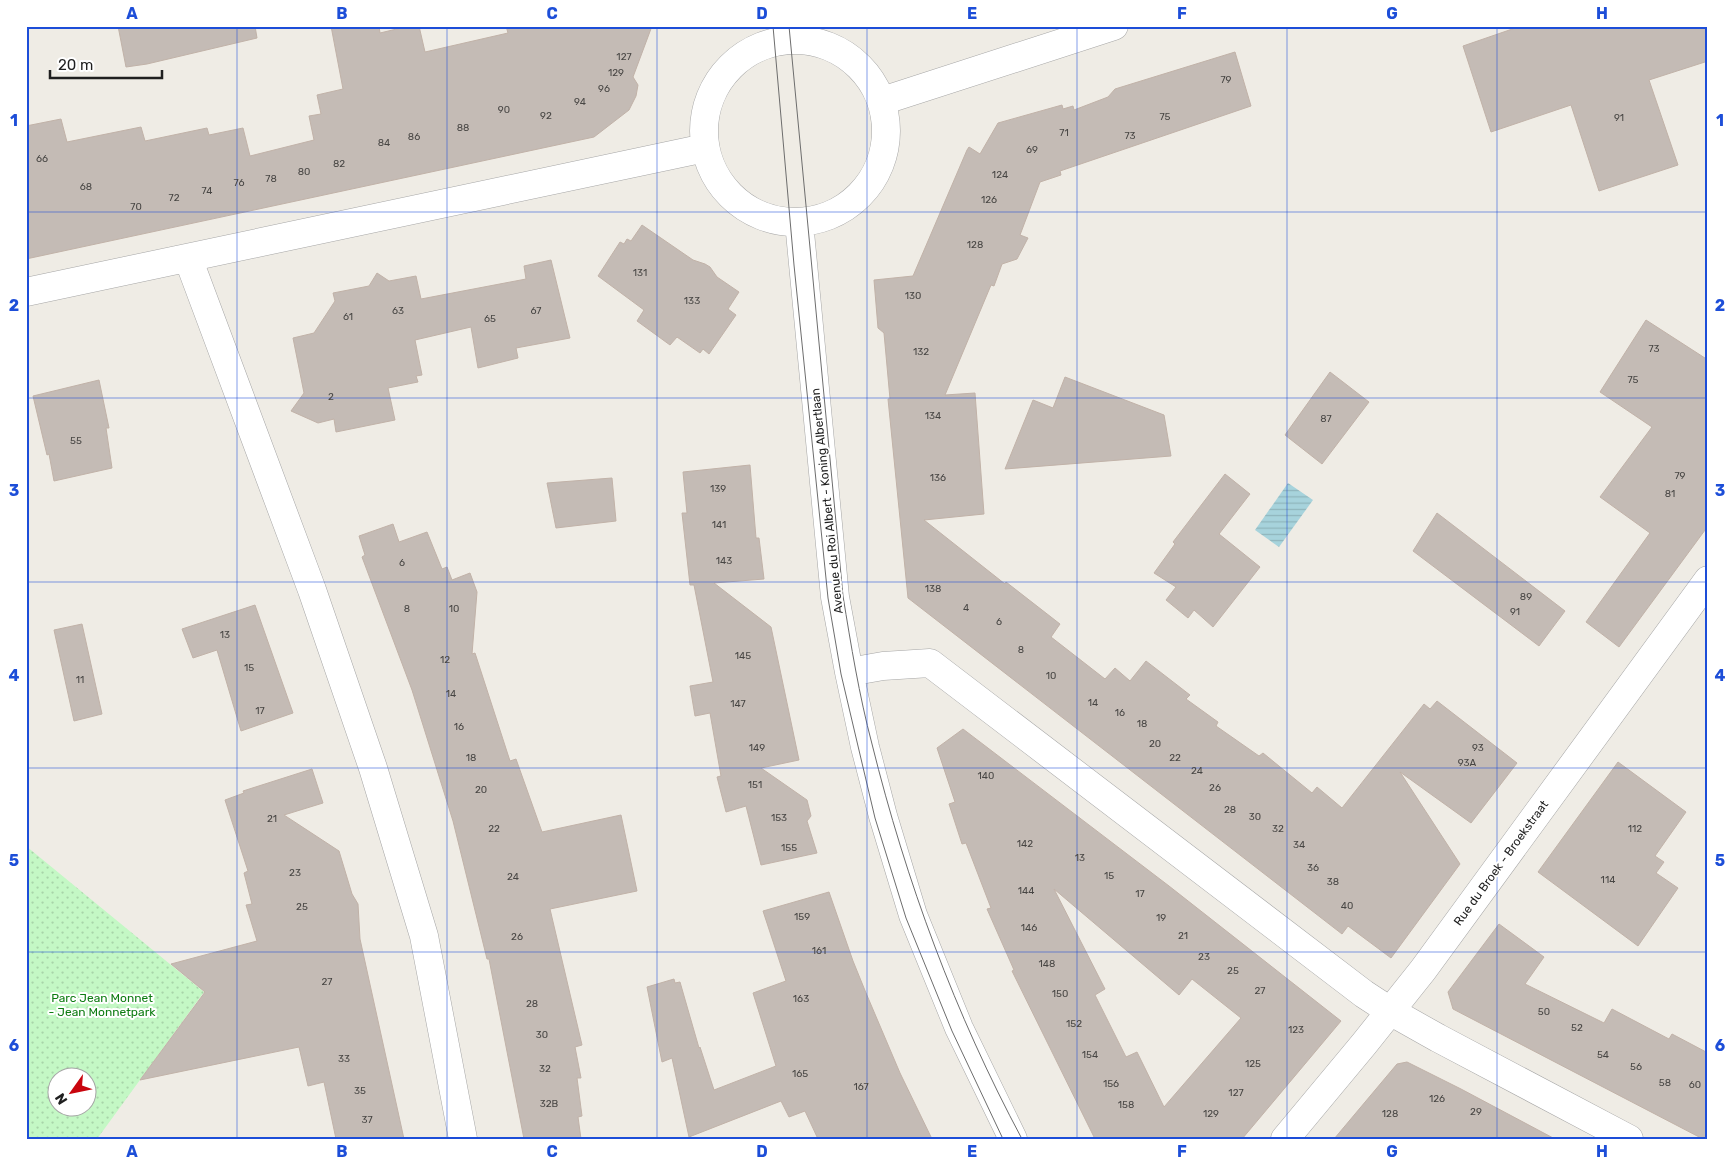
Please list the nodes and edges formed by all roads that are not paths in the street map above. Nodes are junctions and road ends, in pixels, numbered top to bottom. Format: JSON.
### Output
{"nodes":[{"id":1,"x":1114,"y":26,"type":"edge"},
{"id":2,"x":782,"y":33,"type":"edge"},
{"id":3,"x":882,"y":101,"type":"junction"},
{"id":4,"x":706,"y":148,"type":"junction"},
{"id":5,"x":799,"y":222,"type":"junction"},
{"id":6,"x":188,"y":258,"type":"junction"},
{"id":7,"x":26,"y":292,"type":"edge"},
{"id":8,"x":1708,"y":580,"type":"edge"},
{"id":9,"x":849,"y":672,"type":"junction"},
{"id":10,"x":1390,"y":1011,"type":"junction"},
{"id":11,"x":463,"y":1139,"type":"edge"},
{"id":12,"x":1013,"y":1139,"type":"edge"},
{"id":13,"x":1286,"y":1139,"type":"edge"},
{"id":14,"x":1629,"y":1139,"type":"edge"}],
"edges":[{"from":1,"to":3,"type":"street"},
{"from":2,"to":3,"type":"street"},
{"from":2,"to":4,"type":"street"},
{"from":3,"to":5,"type":"street"},
{"from":4,"to":5,"type":"street"},
{"from":4,"to":6,"type":"street"},
{"from":5,"to":9,"type":"street","name":"Avenue du Roi Albert - Koning Albertlaan"},
{"from":6,"to":7,"type":"street"},
{"from":6,"to":11,"type":"street"},
{"from":8,"to":10,"type":"street","name":"Rue du Broek - Broekstraat"},
{"from":9,"to":10,"type":"street"},
{"from":9,"to":12,"type":"street","name":"Avenue du Roi Albert - Koning Albertlaan"},
{"from":10,"to":13,"type":"street","name":"Rue du Broek - Broekstraat"},
{"from":10,"to":14,"type":"street"}]}
